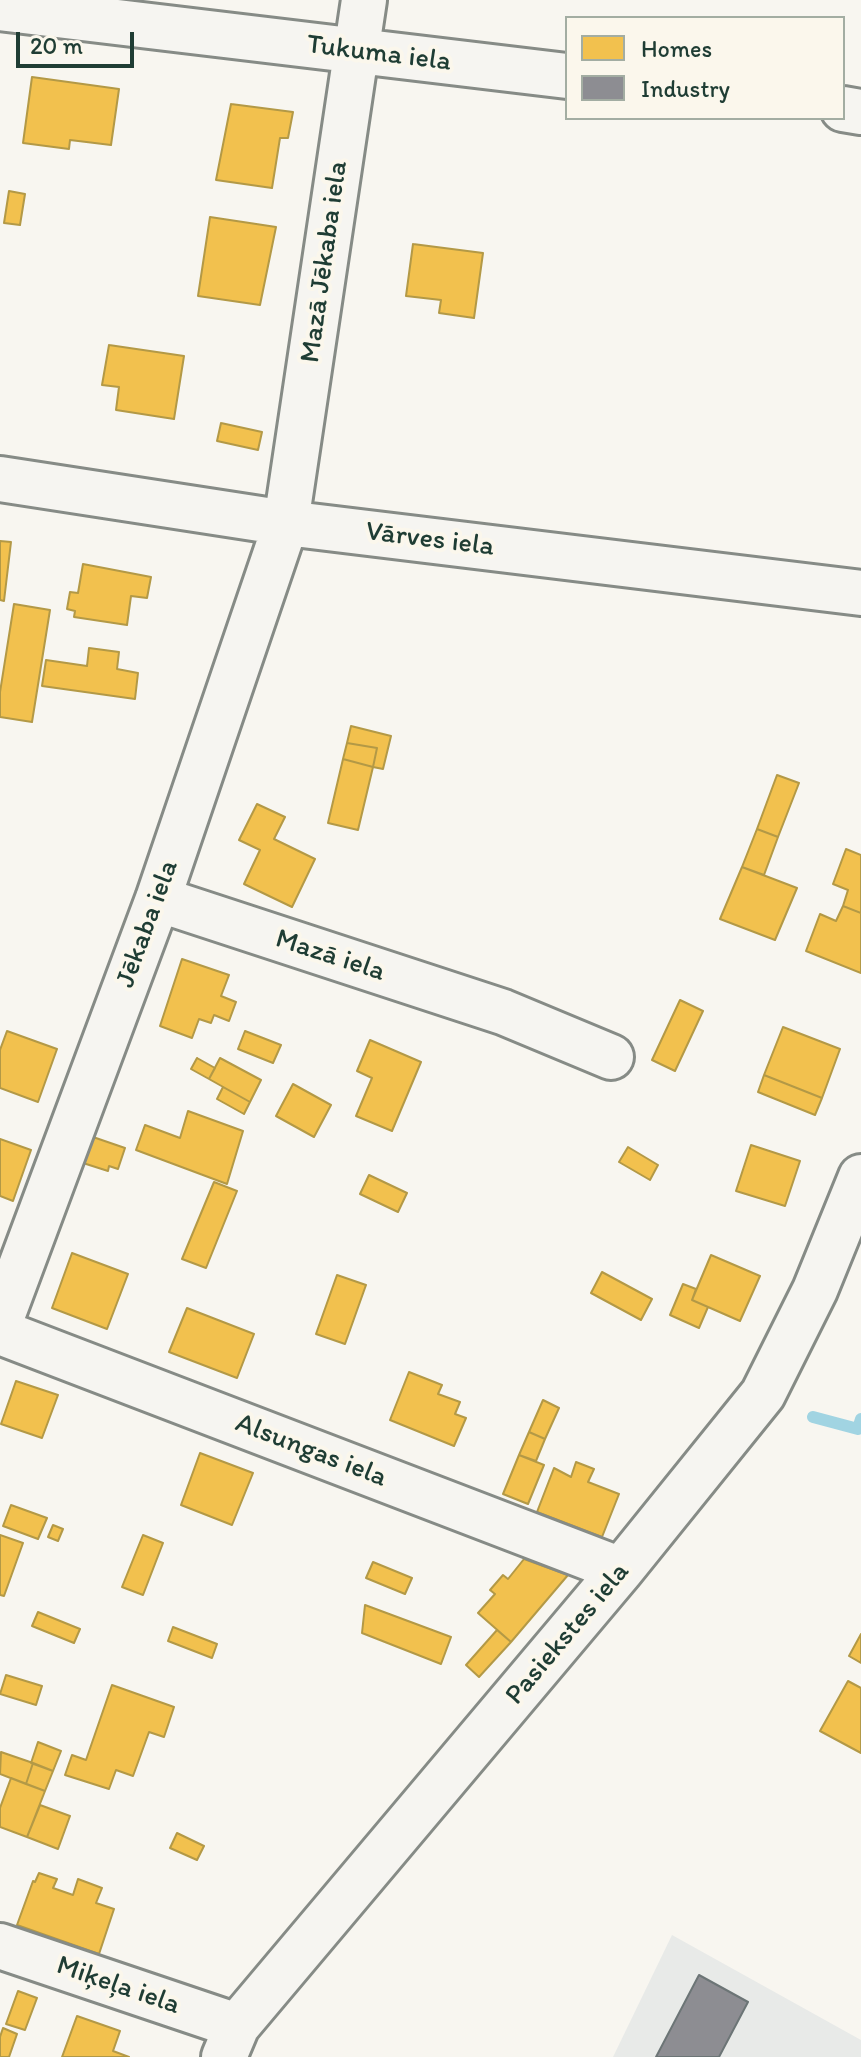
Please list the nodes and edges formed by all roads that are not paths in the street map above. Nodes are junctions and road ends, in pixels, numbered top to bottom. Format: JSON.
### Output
{"nodes":[{"id":1,"x":364,"y":0,"type":"edge"},
{"id":2,"x":0,"y":8,"type":"edge"},
{"id":3,"x":356,"y":51,"type":"junction"},
{"id":4,"x":565,"y":76,"type":"edge"},
{"id":5,"x":0,"y":479,"type":"edge"},
{"id":6,"x":286,"y":523,"type":"junction"},
{"id":7,"x":861,"y":593,"type":"edge"},
{"id":8,"x":158,"y":899,"type":"junction"},
{"id":9,"x":611,"y":1057,"type":"dead end"},
{"id":10,"x":861,"y":1177,"type":"edge"},
{"id":11,"x":0,"y":1322,"type":"edge"},
{"id":12,"x":0,"y":1332,"type":"edge"},
{"id":13,"x":621,"y":1570,"type":"junction"},
{"id":14,"x":0,"y":1946,"type":"edge"},
{"id":15,"x":230,"y":2041,"type":"edge"}],
"edges":[{"from":1,"to":3,"type":"street","name":"Mazā Jēkaba iela"},
{"from":2,"to":3,"type":"street","name":"Tukuma iela"},
{"from":3,"to":4,"type":"street","name":"Tukuma iela"},
{"from":3,"to":6,"type":"street","name":"Mazā Jēkaba iela"},
{"from":5,"to":6,"type":"street","name":"Vārves iela"},
{"from":6,"to":7,"type":"street","name":"Vārves iela"},
{"from":6,"to":8,"type":"street","name":"Jēkaba iela"},
{"from":8,"to":9,"type":"street","name":"Mazā iela"},
{"from":8,"to":11,"type":"street","name":"Jēkaba iela"},
{"from":10,"to":13,"type":"street","name":"Pasiekstes iela"},
{"from":12,"to":13,"type":"street","name":"Alsungas iela"},
{"from":13,"to":15,"type":"street","name":"Pasiekstes iela"},
{"from":14,"to":15,"type":"street","name":"Miķeļa iela"}]}
